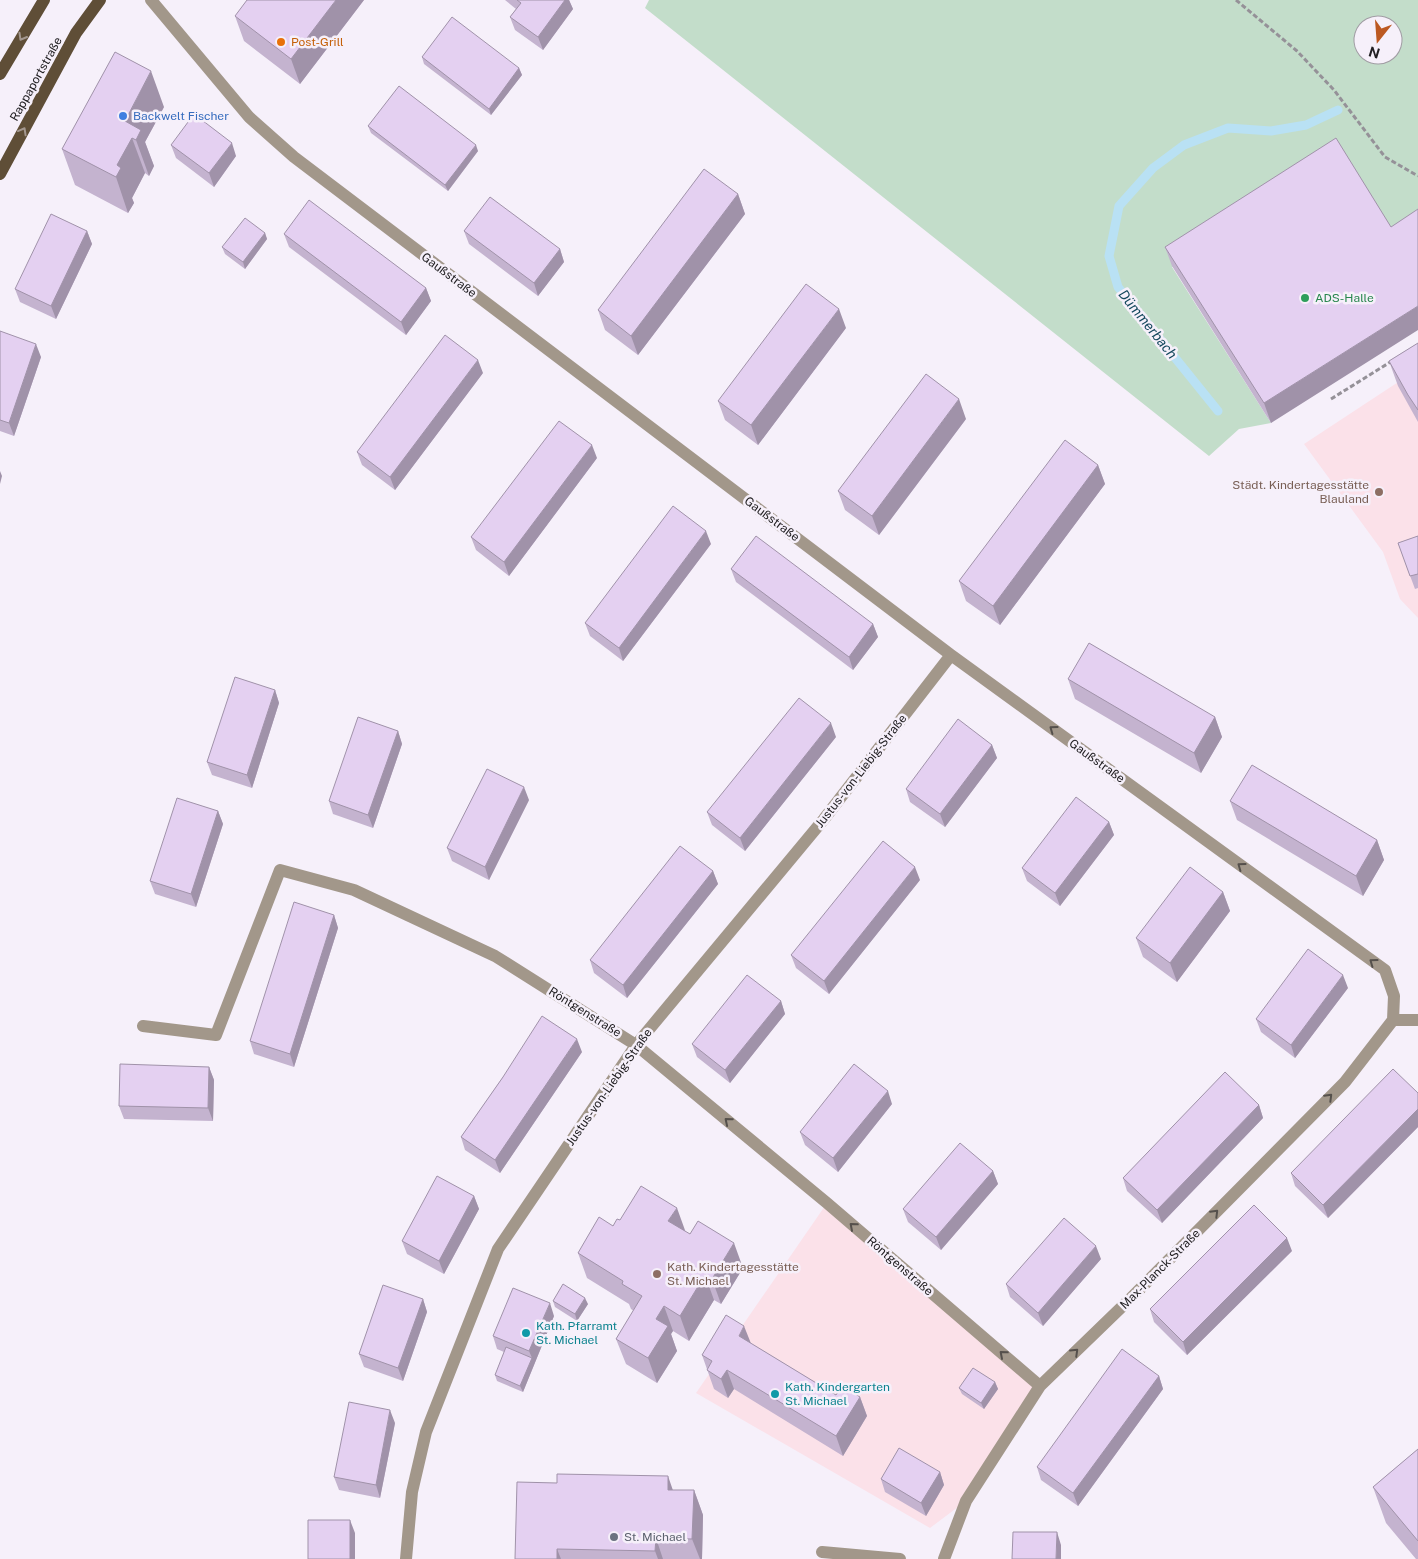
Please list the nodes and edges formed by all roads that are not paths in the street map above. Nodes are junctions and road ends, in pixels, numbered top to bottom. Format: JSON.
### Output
{"nodes":[{"id":1,"x":44,"y":0,"type":"edge"},
{"id":2,"x":100,"y":0,"type":"edge"},
{"id":3,"x":151,"y":0,"type":"edge"},
{"id":4,"x":0,"y":74,"type":"edge"},
{"id":5,"x":0,"y":174,"type":"edge"},
{"id":6,"x":951,"y":655,"type":"junction"},
{"id":7,"x":1393,"y":1020,"type":"junction"},
{"id":8,"x":1418,"y":1020,"type":"edge"},
{"id":9,"x":143,"y":1026,"type":"dead end"},
{"id":10,"x":636,"y":1045,"type":"junction"},
{"id":11,"x":1040,"y":1386,"type":"junction"},
{"id":12,"x":822,"y":1552,"type":"dead end"},
{"id":13,"x":406,"y":1559,"type":"edge"},
{"id":14,"x":900,"y":1559,"type":"edge"},
{"id":15,"x":944,"y":1559,"type":"edge"}],
"edges":[{"from":1,"to":4,"type":"main road","one_way":true},
{"from":5,"to":2,"type":"main road","name":"Rappaportstraße","one_way":true},
{"from":3,"to":6,"type":"street","name":"Gaußstraße"},
{"from":7,"to":6,"type":"street","name":"Gaußstraße","one_way":true},
{"from":6,"to":10,"type":"street","name":"Justus-von-Liebig-Straße"},
{"from":7,"to":8,"type":"street"},
{"from":11,"to":7,"type":"street","name":"Max-Planck-Straße","one_way":true},
{"from":9,"to":10,"type":"street","name":"Röntgenstraße"},
{"from":11,"to":10,"type":"street","name":"Röntgenstraße","one_way":true},
{"from":10,"to":13,"type":"street","name":"Justus-von-Liebig-Straße"},
{"from":11,"to":15,"type":"street","name":"Max-Planck-Straße"},
{"from":12,"to":14,"type":"street"}]}
